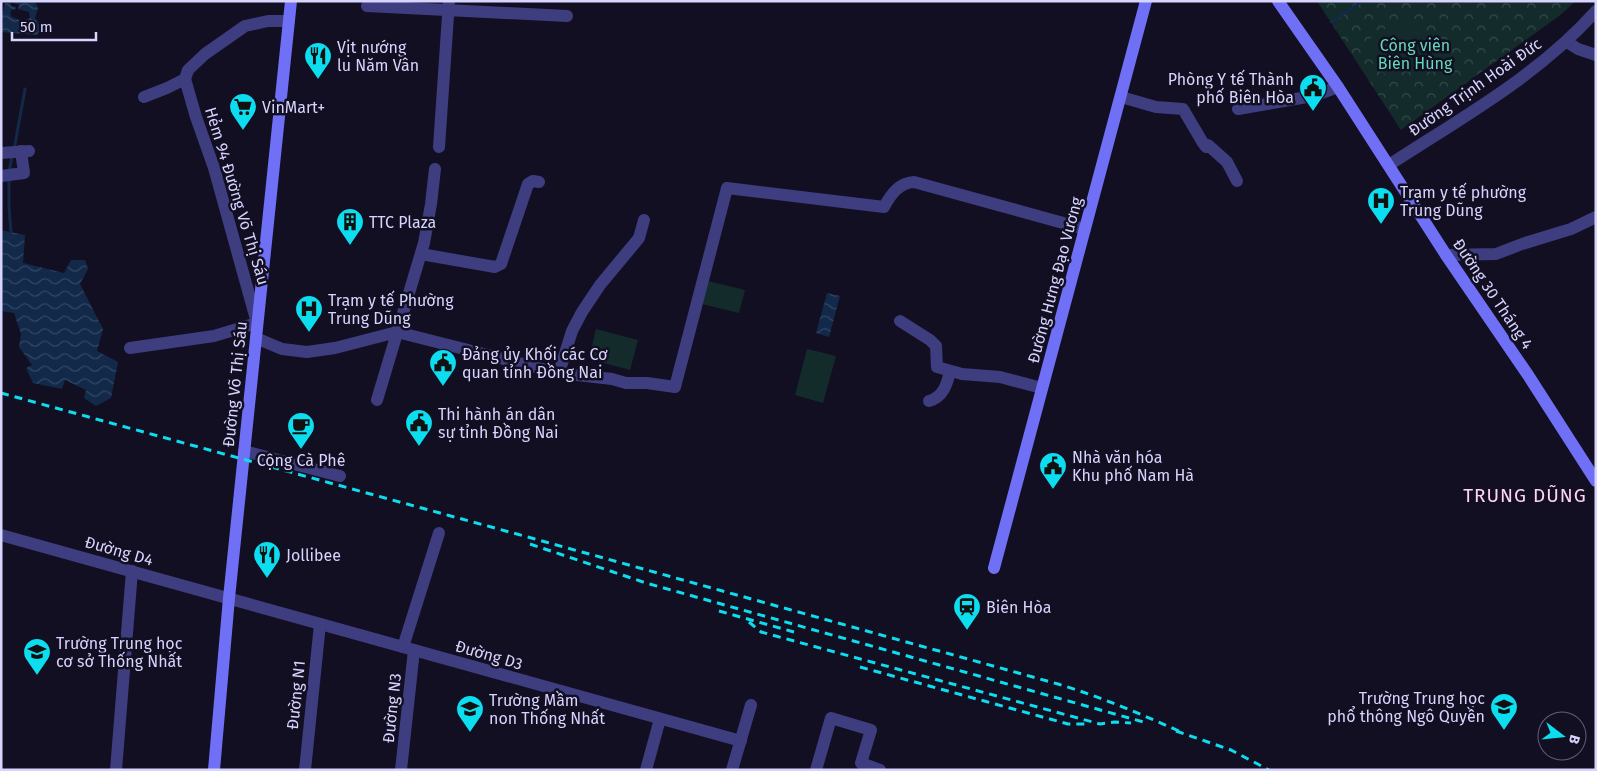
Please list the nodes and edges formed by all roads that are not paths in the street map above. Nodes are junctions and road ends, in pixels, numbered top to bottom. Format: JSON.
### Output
{"nodes":[{"id":1,"x":290,"y":1,"type":"edge"},
{"id":2,"x":1146,"y":1,"type":"edge"},
{"id":3,"x":1278,"y":1,"type":"edge"},
{"id":4,"x":368,"y":6,"type":"dead end"},
{"id":5,"x":449,"y":6,"type":"edge"},
{"id":6,"x":1596,"y":11,"type":"edge"},
{"id":7,"x":567,"y":16,"type":"dead end"},
{"id":8,"x":289,"y":21,"type":"junction"},
{"id":9,"x":1567,"y":42,"type":"junction"},
{"id":10,"x":1596,"y":56,"type":"edge"},
{"id":11,"x":184,"y":79,"type":"junction"},
{"id":12,"x":1338,"y":87,"type":"junction"},
{"id":13,"x":144,"y":97,"type":"dead end"},
{"id":14,"x":1121,"y":97,"type":"junction"},
{"id":15,"x":1238,"y":108,"type":"dead end"},
{"id":16,"x":438,"y":147,"type":"dead end"},
{"id":17,"x":1,"y":153,"type":"edge"},
{"id":18,"x":1389,"y":165,"type":"junction"},
{"id":19,"x":435,"y":169,"type":"dead end"},
{"id":20,"x":1,"y":176,"type":"edge"},
{"id":21,"x":1237,"y":180,"type":"dead end"},
{"id":22,"x":539,"y":182,"type":"dead end"},
{"id":23,"x":1596,"y":217,"type":"edge"},
{"id":24,"x":644,"y":220,"type":"dead end"},
{"id":25,"x":1085,"y":229,"type":"junction"},
{"id":26,"x":421,"y":254,"type":"junction"},
{"id":27,"x":1446,"y":255,"type":"junction"},
{"id":28,"x":900,"y":321,"type":"dead end"},
{"id":29,"x":257,"y":323,"type":"junction"},
{"id":30,"x":397,"y":332,"type":"junction"},
{"id":31,"x":256,"y":338,"type":"junction"},
{"id":32,"x":130,"y":348,"type":"dead end"},
{"id":33,"x":950,"y":372,"type":"junction"},
{"id":34,"x":559,"y":373,"type":"junction"},
{"id":35,"x":1042,"y":388,"type":"junction"},
{"id":36,"x":377,"y":400,"type":"dead end"},
{"id":37,"x":929,"y":401,"type":"dead end"},
{"id":38,"x":244,"y":451,"type":"junction"},
{"id":39,"x":340,"y":476,"type":"dead end"},
{"id":40,"x":1596,"y":481,"type":"edge"},
{"id":41,"x":439,"y":532,"type":"dead end"},
{"id":42,"x":1,"y":534,"type":"edge"},
{"id":43,"x":994,"y":568,"type":"dead end"},
{"id":44,"x":132,"y":571,"type":"junction"},
{"id":45,"x":229,"y":598,"type":"junction"},
{"id":46,"x":320,"y":624,"type":"junction"},
{"id":47,"x":409,"y":649,"type":"junction"},
{"id":48,"x":751,"y":705,"type":"dead end"},
{"id":49,"x":660,"y":719,"type":"junction"},
{"id":50,"x":741,"y":741,"type":"junction"},
{"id":51,"x":116,"y":770,"type":"edge"},
{"id":52,"x":214,"y":770,"type":"edge"},
{"id":53,"x":305,"y":770,"type":"edge"},
{"id":54,"x":401,"y":770,"type":"edge"},
{"id":55,"x":646,"y":770,"type":"edge"},
{"id":56,"x":732,"y":770,"type":"edge"},
{"id":57,"x":816,"y":770,"type":"edge"},
{"id":58,"x":880,"y":770,"type":"edge"}],
"edges":[{"from":1,"to":8,"type":"main road","name":"Đường Võ Thị Sáu"},
{"from":2,"to":14,"type":"main road","name":"Đường Hưng Đạo Vương"},
{"from":3,"to":12,"type":"main road","name":"Đường 30 Tháng 4"},
{"from":4,"to":5,"type":"street"},
{"from":5,"to":7,"type":"street"},
{"from":5,"to":16,"type":"street"},
{"from":6,"to":9,"type":"street","name":"Đường Trịnh Hoài Đức"},
{"from":8,"to":11,"type":"street"},
{"from":8,"to":29,"type":"main road","name":"Đường Võ Thị Sáu"},
{"from":9,"to":10,"type":"street"},
{"from":9,"to":18,"type":"street","name":"Đường Trịnh Hoài Đức"},
{"from":11,"to":13,"type":"street"},
{"from":11,"to":29,"type":"street","name":"Hẻm 94 Đường Võ Thị Sáu"},
{"from":12,"to":15,"type":"street"},
{"from":12,"to":18,"type":"main road","name":"Đường 30 Tháng 4"},
{"from":14,"to":21,"type":"street"},
{"from":14,"to":25,"type":"main road","name":"Đường Hưng Đạo Vương"},
{"from":17,"to":20,"type":"street"},
{"from":18,"to":27,"type":"main road","name":"Đường 30 Tháng 4"},
{"from":19,"to":26,"type":"street"},
{"from":22,"to":26,"type":"street"},
{"from":23,"to":27,"type":"street"},
{"from":24,"to":34,"type":"street"},
{"from":25,"to":34,"type":"street"},
{"from":25,"to":35,"type":"main road","name":"Đường Hưng Đạo Vương"},
{"from":26,"to":30,"type":"street"},
{"from":27,"to":40,"type":"main road","name":"Đường 30 Tháng 4"},
{"from":28,"to":33,"type":"street"},
{"from":29,"to":31,"type":"main road","name":"Đường Võ Thị Sáu"},
{"from":29,"to":32,"type":"street"},
{"from":30,"to":31,"type":"street"},
{"from":30,"to":34,"type":"street"},
{"from":30,"to":36,"type":"street"},
{"from":31,"to":38,"type":"main road","name":"Đường Võ Thị Sáu"},
{"from":33,"to":35,"type":"street"},
{"from":33,"to":37,"type":"street"},
{"from":35,"to":43,"type":"main road","name":"Đường Hưng Đạo Vương"},
{"from":38,"to":39,"type":"street"},
{"from":38,"to":45,"type":"main road","name":"Đường Võ Thị Sáu"},
{"from":41,"to":47,"type":"street","name":"Đường N3"},
{"from":42,"to":44,"type":"street","name":"Đường D4"},
{"from":44,"to":45,"type":"street","name":"Đường D4"},
{"from":44,"to":51,"type":"street"},
{"from":45,"to":46,"type":"street","name":"Đường D3"},
{"from":45,"to":52,"type":"main road","name":"Đường Võ Thị Sáu"},
{"from":46,"to":47,"type":"street","name":"Đường D3"},
{"from":46,"to":53,"type":"street","name":"Đường N1"},
{"from":47,"to":49,"type":"street","name":"Đường D3"},
{"from":47,"to":54,"type":"street","name":"Đường N3"},
{"from":48,"to":50,"type":"street"},
{"from":49,"to":50,"type":"street","name":"Đường D3"},
{"from":49,"to":55,"type":"street"},
{"from":50,"to":56,"type":"street"},
{"from":57,"to":58,"type":"street"}]}
